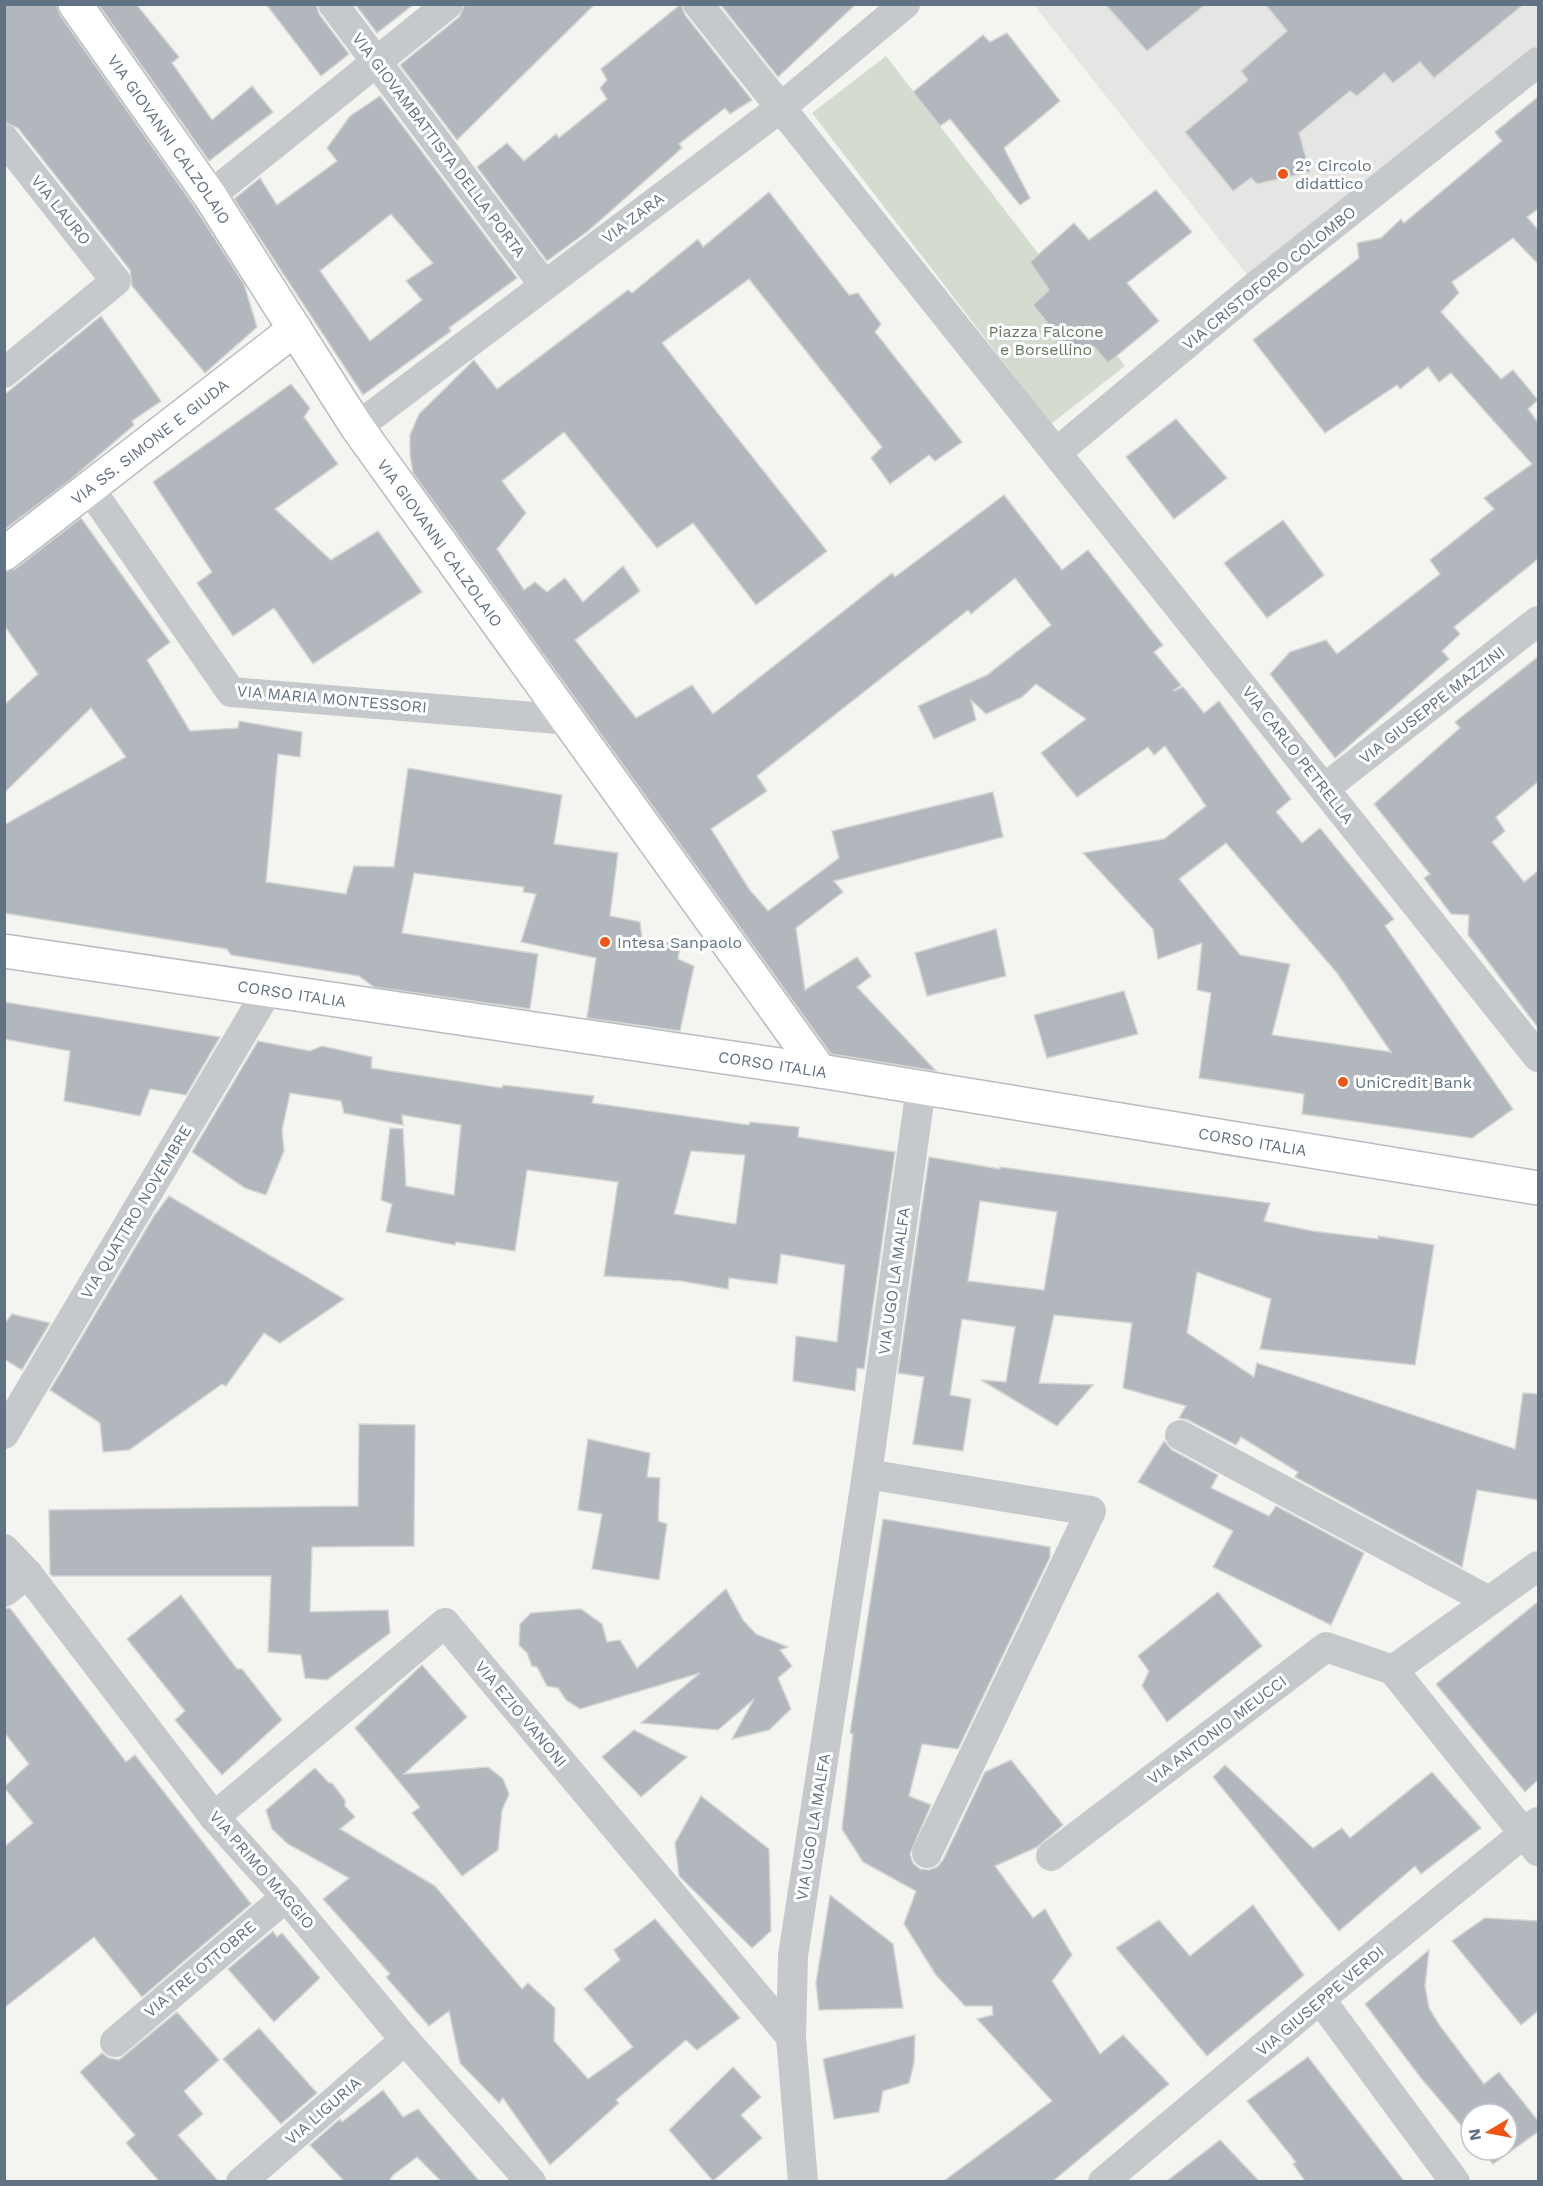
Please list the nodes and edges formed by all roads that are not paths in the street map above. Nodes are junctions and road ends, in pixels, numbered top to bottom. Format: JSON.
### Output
{"nodes":[{"id":1,"x":75,"y":4,"type":"edge"},
{"id":2,"x":333,"y":4,"type":"edge"},
{"id":3,"x":448,"y":4,"type":"edge"},
{"id":4,"x":698,"y":4,"type":"edge"},
{"id":5,"x":905,"y":4,"type":"edge"},
{"id":6,"x":376,"y":62,"type":"junction"},
{"id":7,"x":1539,"y":62,"type":"edge"},
{"id":8,"x":779,"y":109,"type":"junction"},
{"id":9,"x":4,"y":139,"type":"edge"},
{"id":10,"x":210,"y":196,"type":"junction"},
{"id":11,"x":544,"y":285,"type":"junction"},
{"id":12,"x":295,"y":329,"type":"junction"},
{"id":13,"x":4,"y":373,"type":"edge"},
{"id":14,"x":357,"y":427,"type":"junction"},
{"id":15,"x":1057,"y":452,"type":"junction"},
{"id":16,"x":90,"y":489,"type":"junction"},
{"id":17,"x":4,"y":554,"type":"edge"},
{"id":18,"x":1539,"y":621,"type":"edge"},
{"id":19,"x":570,"y":720,"type":"junction"},
{"id":20,"x":1325,"y":789,"type":"junction"},
{"id":21,"x":4,"y":951,"type":"edge"},
{"id":22,"x":268,"y":990,"type":"junction"},
{"id":23,"x":1539,"y":1057,"type":"edge"},
{"id":24,"x":820,"y":1071,"type":"junction"},
{"id":25,"x":921,"y":1088,"type":"junction"},
{"id":26,"x":1539,"y":1188,"type":"edge"},
{"id":27,"x":4,"y":1434,"type":"edge"},
{"id":28,"x":1180,"y":1435,"type":"dead end"},
{"id":29,"x":867,"y":1474,"type":"junction"},
{"id":30,"x":4,"y":1549,"type":"edge"},
{"id":31,"x":1539,"y":1566,"type":"edge"},
{"id":32,"x":16,"y":1583,"type":"edge"},
{"id":33,"x":1489,"y":1601,"type":"junction"},
{"id":34,"x":1393,"y":1670,"type":"junction"},
{"id":35,"x":214,"y":1817,"type":"junction"},
{"id":36,"x":1534,"y":1835,"type":"edge"},
{"id":37,"x":927,"y":1853,"type":"dead end"},
{"id":38,"x":1051,"y":1856,"type":"dead end"},
{"id":39,"x":286,"y":1897,"type":"junction"},
{"id":40,"x":1320,"y":1999,"type":"junction"},
{"id":41,"x":791,"y":2037,"type":"junction"},
{"id":42,"x":405,"y":2040,"type":"junction"},
{"id":43,"x":115,"y":2042,"type":"dead end"},
{"id":44,"x":241,"y":2181,"type":"edge"},
{"id":45,"x":531,"y":2181,"type":"edge"},
{"id":46,"x":803,"y":2181,"type":"edge"},
{"id":47,"x":1103,"y":2181,"type":"edge"},
{"id":48,"x":1455,"y":2181,"type":"edge"}],
"edges":[{"from":1,"to":10,"type":"main road","name":"VIA GIOVANNI CALZOLAIO"},
{"from":2,"to":6,"type":"street","name":"VIA GIOVAMBATTISTA DELLA PORTA"},
{"from":3,"to":6,"type":"street"},
{"from":4,"to":8,"type":"street"},
{"from":5,"to":8,"type":"street","name":"VIA ZARA"},
{"from":6,"to":10,"type":"street"},
{"from":6,"to":11,"type":"street","name":"VIA GIOVAMBATTISTA DELLA PORTA"},
{"from":7,"to":15,"type":"street","name":"VIA CRISTOFORO COLOMBO"},
{"from":8,"to":11,"type":"street","name":"VIA ZARA"},
{"from":8,"to":15,"type":"street","name":"VIA CARLO PETRELLA"},
{"from":9,"to":13,"type":"street","name":"VIA LAURO"},
{"from":10,"to":12,"type":"main road","name":"VIA GIOVANNI CALZOLAIO"},
{"from":11,"to":14,"type":"street","name":"VIA ZARA"},
{"from":12,"to":14,"type":"main road","name":"VIA GIOVANNI CALZOLAIO"},
{"from":12,"to":16,"type":"main road","name":"VIA SS. SIMONE E GIUDA"},
{"from":14,"to":19,"type":"main road","name":"VIA GIOVANNI CALZOLAIO"},
{"from":15,"to":20,"type":"street","name":"VIA CARLO PETRELLA"},
{"from":16,"to":17,"type":"main road","name":"VIA SS. SIMONE E GIUDA"},
{"from":16,"to":19,"type":"street","name":"VIA MARIA MONTESSORI"},
{"from":18,"to":20,"type":"street","name":"VIA GIUSEPPE MAZZINI"},
{"from":19,"to":24,"type":"main road","name":"VIA GIOVANNI CALZOLAIO"},
{"from":20,"to":23,"type":"street","name":"VIA CARLO PETRELLA"},
{"from":21,"to":22,"type":"main road","name":"CORSO ITALIA"},
{"from":22,"to":24,"type":"main road","name":"CORSO ITALIA"},
{"from":22,"to":27,"type":"street","name":"VIA QUATTRO NOVEMBRE"},
{"from":24,"to":25,"type":"main road","name":"CORSO ITALIA"},
{"from":25,"to":26,"type":"main road","name":"CORSO ITALIA"},
{"from":25,"to":29,"type":"street","name":"VIA UGO LA MALFA"},
{"from":28,"to":33,"type":"street"},
{"from":29,"to":37,"type":"street"},
{"from":29,"to":41,"type":"street","name":"VIA UGO LA MALFA"},
{"from":30,"to":32,"type":"street","name":"VIA PRIMO MAGGIO"},
{"from":31,"to":33,"type":"street"},
{"from":32,"to":35,"type":"street","name":"VIA PRIMO MAGGIO"},
{"from":33,"to":34,"type":"street"},
{"from":34,"to":36,"type":"street"},
{"from":34,"to":38,"type":"street","name":"VIA ANTONIO MEUCCI"},
{"from":35,"to":39,"type":"street","name":"VIA PRIMO MAGGIO"},
{"from":35,"to":41,"type":"street","name":"VIA EZIO VANONI"},
{"from":36,"to":40,"type":"street","name":"VIA GIUSEPPE VERDI"},
{"from":39,"to":42,"type":"street","name":"VIA PRIMO MAGGIO"},
{"from":39,"to":43,"type":"street","name":"VIA TRE OTTOBRE"},
{"from":40,"to":47,"type":"street","name":"VIA GIUSEPPE VERDI"},
{"from":40,"to":48,"type":"street"},
{"from":41,"to":46,"type":"street","name":"VIA UGO LA MALFA"},
{"from":42,"to":44,"type":"street","name":"VIA LIGURIA"},
{"from":42,"to":45,"type":"street","name":"VIA PRIMO MAGGIO"}]}
